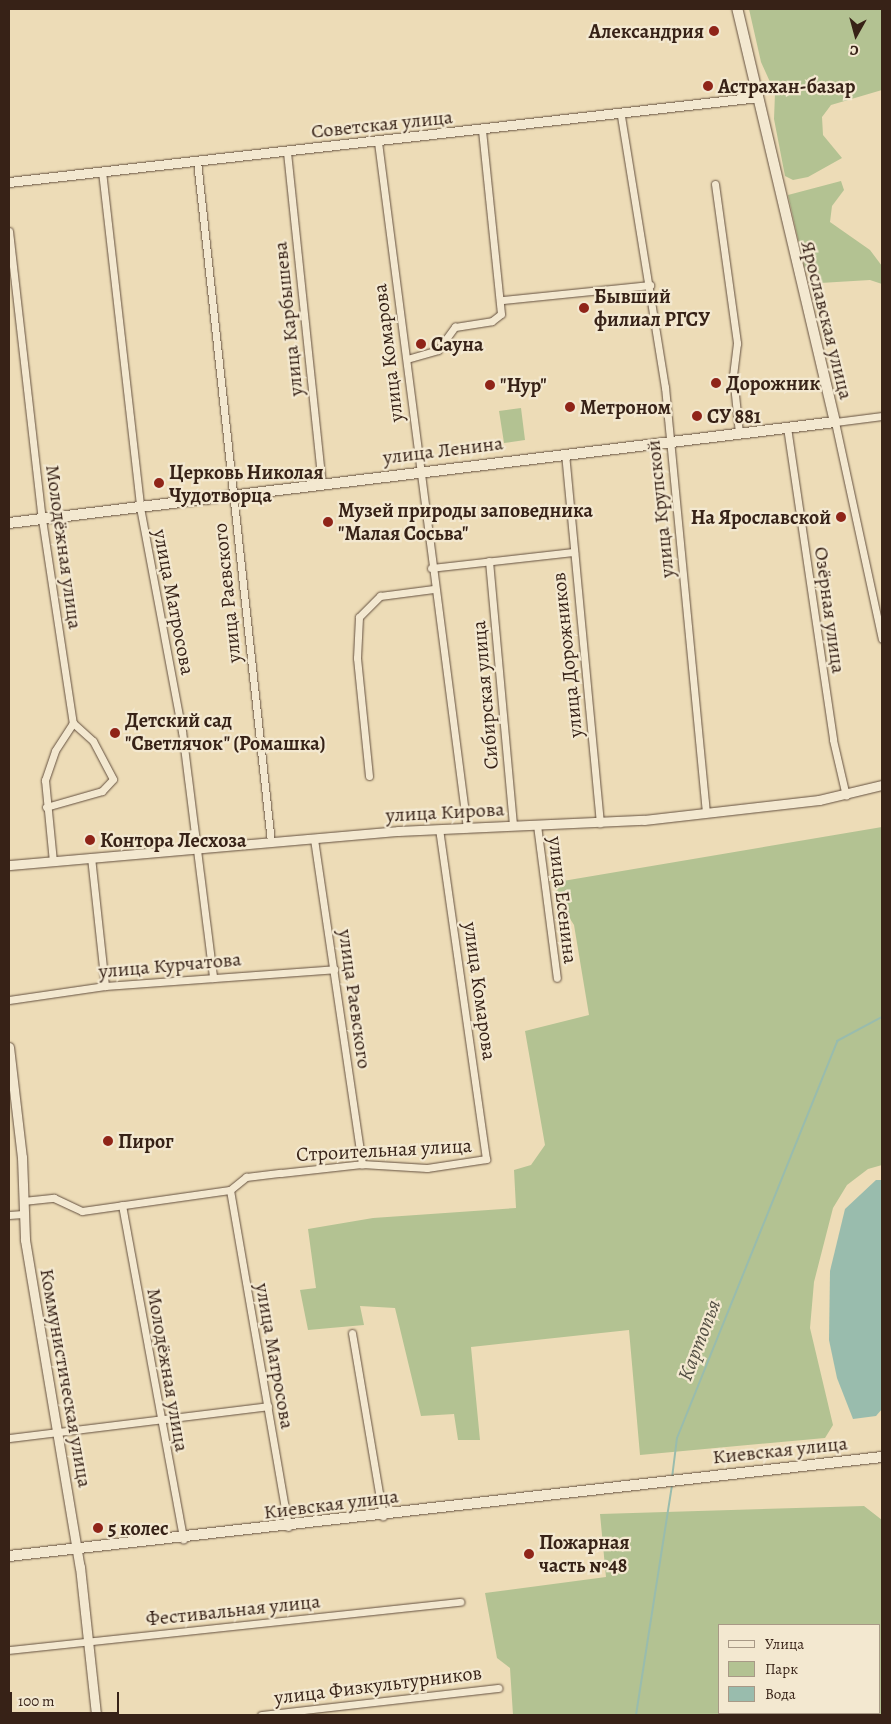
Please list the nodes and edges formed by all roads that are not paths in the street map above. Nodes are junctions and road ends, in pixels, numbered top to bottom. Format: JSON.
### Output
{"nodes":[{"id":1,"x":737,"y":9,"type":"edge"},
{"id":2,"x":758,"y":98,"type":"junction"},
{"id":3,"x":621,"y":116,"type":"junction"},
{"id":4,"x":482,"y":131,"type":"junction"},
{"id":5,"x":378,"y":142,"type":"junction"},
{"id":6,"x":287,"y":152,"type":"junction"},
{"id":7,"x":197,"y":161,"type":"junction"},
{"id":8,"x":102,"y":171,"type":"junction"},
{"id":9,"x":9,"y":182,"type":"edge"},
{"id":10,"x":715,"y":184,"type":"dead end"},
{"id":11,"x":9,"y":231,"type":"edge"},
{"id":12,"x":650,"y":285,"type":"junction"},
{"id":13,"x":503,"y":300,"type":"junction"},
{"id":14,"x":407,"y":359,"type":"junction"},
{"id":15,"x":882,"y":416,"type":"edge"},
{"id":16,"x":835,"y":422,"type":"junction"},
{"id":17,"x":787,"y":428,"type":"junction"},
{"id":18,"x":739,"y":433,"type":"junction"},
{"id":19,"x":670,"y":441,"type":"junction"},
{"id":20,"x":565,"y":453,"type":"junction"},
{"id":21,"x":418,"y":470,"type":"junction"},
{"id":22,"x":322,"y":483,"type":"junction"},
{"id":23,"x":232,"y":495,"type":"junction"},
{"id":24,"x":140,"y":507,"type":"junction"},
{"id":25,"x":42,"y":519,"type":"junction"},
{"id":26,"x":9,"y":523,"type":"edge"},
{"id":27,"x":574,"y":552,"type":"junction"},
{"id":28,"x":489,"y":561,"type":"junction"},
{"id":29,"x":431,"y":568,"type":"junction"},
{"id":30,"x":434,"y":589,"type":"junction"},
{"id":31,"x":882,"y":639,"type":"edge"},
{"id":32,"x":73,"y":723,"type":"junction"},
{"id":33,"x":369,"y":776,"type":"dead end"},
{"id":34,"x":882,"y":785,"type":"edge"},
{"id":35,"x":846,"y":796,"type":"junction"},
{"id":36,"x":46,"y":807,"type":"junction"},
{"id":37,"x":706,"y":812,"type":"junction"},
{"id":38,"x":600,"y":823,"type":"junction"},
{"id":39,"x":537,"y":825,"type":"junction"},
{"id":40,"x":513,"y":826,"type":"junction"},
{"id":41,"x":467,"y":828,"type":"junction"},
{"id":42,"x":440,"y":829,"type":"junction"},
{"id":43,"x":314,"y":839,"type":"junction"},
{"id":44,"x":271,"y":842,"type":"junction"},
{"id":45,"x":200,"y":848,"type":"junction"},
{"id":46,"x":91,"y":857,"type":"junction"},
{"id":47,"x":53,"y":861,"type":"junction"},
{"id":48,"x":9,"y":865,"type":"edge"},
{"id":49,"x":334,"y":969,"type":"junction"},
{"id":50,"x":213,"y":978,"type":"junction"},
{"id":51,"x":557,"y":978,"type":"dead end"},
{"id":52,"x":105,"y":986,"type":"junction"},
{"id":53,"x":9,"y":1000,"type":"edge"},
{"id":54,"x":9,"y":1047,"type":"edge"},
{"id":55,"x":11,"y":1094,"type":"edge"},
{"id":56,"x":486,"y":1159,"type":"joint"},
{"id":57,"x":362,"y":1164,"type":"junction"},
{"id":58,"x":230,"y":1190,"type":"junction"},
{"id":59,"x":23,"y":1201,"type":"junction"},
{"id":60,"x":122,"y":1205,"type":"junction"},
{"id":61,"x":23,"y":1214,"type":"junction"},
{"id":62,"x":9,"y":1215,"type":"edge"},
{"id":63,"x":352,"y":1333,"type":"dead end"},
{"id":64,"x":268,"y":1406,"type":"junction"},
{"id":65,"x":161,"y":1421,"type":"junction"},
{"id":66,"x":58,"y":1434,"type":"junction"},
{"id":67,"x":9,"y":1438,"type":"edge"},
{"id":68,"x":882,"y":1457,"type":"edge"},
{"id":69,"x":383,"y":1516,"type":"junction"},
{"id":70,"x":288,"y":1528,"type":"junction"},
{"id":71,"x":183,"y":1540,"type":"junction"},
{"id":72,"x":77,"y":1550,"type":"junction"},
{"id":73,"x":9,"y":1556,"type":"edge"},
{"id":74,"x":460,"y":1602,"type":"dead end"},
{"id":75,"x":88,"y":1642,"type":"junction"},
{"id":76,"x":9,"y":1650,"type":"edge"},
{"id":77,"x":498,"y":1688,"type":"dead end"},
{"id":78,"x":96,"y":1715,"type":"edge"},
{"id":79,"x":261,"y":1715,"type":"edge"}],
"edges":[{"from":1,"to":2,"type":"main road","name":"Ярославская улица"},
{"from":2,"to":3,"type":"street","name":"Советская улица"},
{"from":2,"to":16,"type":"main road","name":"Ярославская улица"},
{"from":3,"to":4,"type":"street","name":"Советская улица"},
{"from":3,"to":12,"type":"street","name":"улица Крупской"},
{"from":4,"to":5,"type":"street","name":"Советская улица"},
{"from":4,"to":13,"type":"street"},
{"from":5,"to":6,"type":"street","name":"Советская улица"},
{"from":5,"to":14,"type":"street","name":"улица Комарова"},
{"from":6,"to":7,"type":"street","name":"Советская улица"},
{"from":6,"to":22,"type":"street","name":"улица Карбышева"},
{"from":7,"to":8,"type":"street","name":"Советская улица"},
{"from":7,"to":23,"type":"street","name":"улица Раевского"},
{"from":8,"to":9,"type":"street","name":"Советская улица"},
{"from":8,"to":24,"type":"street","name":"улица Матросова"},
{"from":10,"to":18,"type":"street"},
{"from":11,"to":25,"type":"street","name":"Молодёжная улица"},
{"from":12,"to":13,"type":"street"},
{"from":12,"to":19,"type":"street","name":"улица Крупской"},
{"from":13,"to":14,"type":"street"},
{"from":14,"to":21,"type":"street","name":"улица Комарова"},
{"from":15,"to":16,"type":"street","name":"улица Ленина"},
{"from":16,"to":17,"type":"main road","name":"улица Ленина"},
{"from":16,"to":31,"type":"street","name":"Ярославская улица"},
{"from":17,"to":18,"type":"main road","name":"улица Ленина"},
{"from":17,"to":35,"type":"street","name":"Озёрная улица"},
{"from":18,"to":19,"type":"main road","name":"улица Ленина"},
{"from":19,"to":20,"type":"main road","name":"улица Ленина"},
{"from":19,"to":37,"type":"street","name":"улица Крупской"},
{"from":20,"to":21,"type":"main road","name":"улица Ленина"},
{"from":20,"to":27,"type":"street","name":"улица Дорожников"},
{"from":21,"to":22,"type":"main road","name":"улица Ленина"},
{"from":21,"to":29,"type":"street","name":"улица Комарова"},
{"from":22,"to":23,"type":"main road","name":"улица Ленина"},
{"from":23,"to":24,"type":"main road","name":"улица Ленина"},
{"from":23,"to":44,"type":"street","name":"улица Раевского"},
{"from":24,"to":25,"type":"main road","name":"улица Ленина"},
{"from":24,"to":45,"type":"street","name":"улица Матросова"},
{"from":25,"to":26,"type":"main road","name":"улица Ленина"},
{"from":25,"to":32,"type":"street","name":"Молодёжная улица"},
{"from":27,"to":28,"type":"street"},
{"from":27,"to":38,"type":"street","name":"улица Дорожников"},
{"from":28,"to":29,"type":"street"},
{"from":28,"to":40,"type":"street","name":"Сибирская улица"},
{"from":29,"to":30,"type":"street","name":"улица Комарова"},
{"from":30,"to":33,"type":"street"},
{"from":30,"to":41,"type":"street","name":"улица Комарова"},
{"from":32,"to":36,"type":"street"},
{"from":32,"to":36,"type":"street"},
{"from":34,"to":35,"type":"street","name":"улица Кирова"},
{"from":35,"to":37,"type":"street","name":"улица Кирова"},
{"from":36,"to":47,"type":"street"},
{"from":37,"to":38,"type":"street","name":"улица Кирова"},
{"from":38,"to":39,"type":"street","name":"улица Кирова"},
{"from":39,"to":40,"type":"street","name":"улица Кирова"},
{"from":39,"to":51,"type":"street","name":"улица Есенина"},
{"from":40,"to":41,"type":"street","name":"улица Кирова"},
{"from":41,"to":42,"type":"street","name":"улица Кирова"},
{"from":42,"to":43,"type":"street","name":"улица Кирова"},
{"from":42,"to":56,"type":"street","name":"улица Комарова"},
{"from":43,"to":44,"type":"street","name":"улица Кирова"},
{"from":43,"to":49,"type":"street","name":"улица Раевского"},
{"from":44,"to":45,"type":"street","name":"улица Кирова"},
{"from":45,"to":46,"type":"street","name":"улица Кирова"},
{"from":45,"to":50,"type":"street","name":"улица Матросова"},
{"from":46,"to":47,"type":"street","name":"улица Кирова"},
{"from":46,"to":52,"type":"street"},
{"from":47,"to":48,"type":"street","name":"улица Кирова"},
{"from":49,"to":50,"type":"street","name":"улица Курчатова"},
{"from":49,"to":57,"type":"street","name":"улица Раевского"},
{"from":50,"to":52,"type":"street","name":"улица Курчатова"},
{"from":52,"to":53,"type":"street","name":"улица Курчатова"},
{"from":54,"to":55,"type":"street","name":"Коммунистическая улица"},
{"from":55,"to":59,"type":"street","name":"Коммунистическая улица"},
{"from":56,"to":57,"type":"street","name":"Строительная улица"},
{"from":57,"to":58,"type":"street","name":"Строительная улица"},
{"from":58,"to":60,"type":"street","name":"Строительная улица"},
{"from":58,"to":64,"type":"street","name":"улица Матросова"},
{"from":59,"to":60,"type":"street","name":"Строительная улица"},
{"from":59,"to":61,"type":"street","name":"Коммунистическая улица"},
{"from":60,"to":65,"type":"street","name":"Молодёжная улица"},
{"from":61,"to":62,"type":"street"},
{"from":61,"to":66,"type":"street","name":"Коммунистическая улица"},
{"from":63,"to":69,"type":"street"},
{"from":64,"to":65,"type":"street"},
{"from":64,"to":70,"type":"street","name":"улица Матросова"},
{"from":65,"to":66,"type":"street"},
{"from":65,"to":71,"type":"street","name":"Молодёжная улица"},
{"from":66,"to":67,"type":"street"},
{"from":66,"to":72,"type":"street","name":"Коммунистическая улица"},
{"from":68,"to":69,"type":"main road","name":"Киевская улица"},
{"from":69,"to":70,"type":"main road","name":"Киевская улица"},
{"from":70,"to":71,"type":"main road","name":"Киевская улица"},
{"from":71,"to":72,"type":"main road","name":"Киевская улица"},
{"from":72,"to":73,"type":"main road","name":"Киевская улица"},
{"from":72,"to":75,"type":"street","name":"Коммунистическая улица"},
{"from":74,"to":75,"type":"street","name":"Фестивальная улица"},
{"from":75,"to":76,"type":"street","name":"Фестивальная улица"},
{"from":75,"to":78,"type":"street","name":"Коммунистическая улица"},
{"from":77,"to":79,"type":"street","name":"улица Физкультурников"}]}
